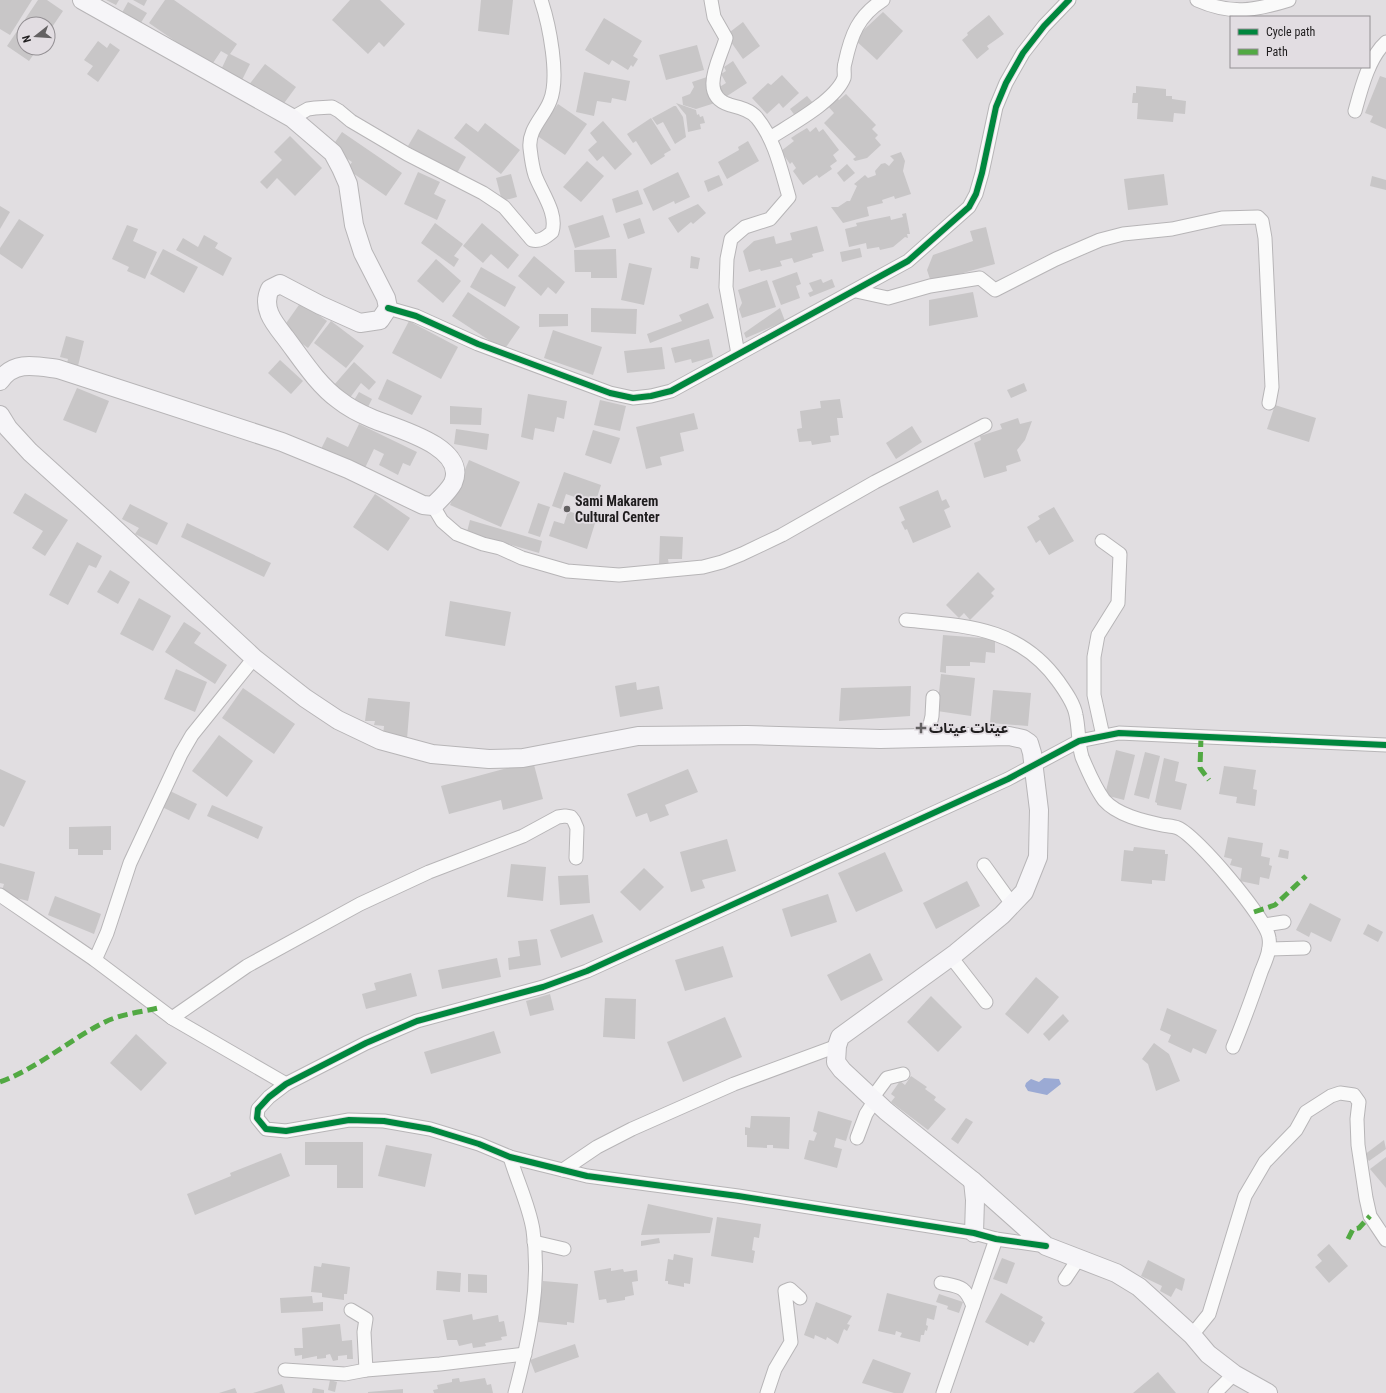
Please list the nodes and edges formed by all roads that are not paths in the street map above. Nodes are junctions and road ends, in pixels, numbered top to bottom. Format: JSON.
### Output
{"nodes":[{"id":1,"x":82,"y":0,"type":"edge"},
{"id":2,"x":541,"y":0,"type":"edge"},
{"id":3,"x":711,"y":0,"type":"edge"},
{"id":4,"x":883,"y":0,"type":"edge"},
{"id":5,"x":1069,"y":0,"type":"edge"},
{"id":6,"x":1197,"y":0,"type":"edge"},
{"id":7,"x":1289,"y":0,"type":"edge"},
{"id":8,"x":1386,"y":42,"type":"edge"},
{"id":9,"x":1370,"y":67,"type":"edge"},
{"id":10,"x":1369,"y":68,"type":"edge"},
{"id":11,"x":1355,"y":111,"type":"dead end"},
{"id":12,"x":292,"y":118,"type":"junction"},
{"id":13,"x":770,"y":138,"type":"junction"},
{"id":14,"x":856,"y":291,"type":"junction"},
{"id":15,"x":388,"y":308,"type":"junction"},
{"id":16,"x":738,"y":354,"type":"junction"},
{"id":17,"x":0,"y":381,"type":"edge"},
{"id":18,"x":1269,"y":403,"type":"dead end"},
{"id":19,"x":0,"y":415,"type":"edge"},
{"id":20,"x":985,"y":425,"type":"dead end"},
{"id":21,"x":433,"y":506,"type":"junction"},
{"id":22,"x":1102,"y":541,"type":"dead end"},
{"id":23,"x":906,"y":620,"type":"dead end"},
{"id":24,"x":254,"y":658,"type":"junction"},
{"id":25,"x":933,"y":697,"type":"dead end"},
{"id":26,"x":1103,"y":736,"type":"junction"},
{"id":27,"x":927,"y":738,"type":"junction"},
{"id":28,"x":1079,"y":741,"type":"junction"},
{"id":29,"x":1386,"y":745,"type":"edge"},
{"id":30,"x":1034,"y":767,"type":"junction"},
{"id":31,"x":576,"y":858,"type":"dead end"},
{"id":32,"x":984,"y":864,"type":"dead end"},
{"id":33,"x":0,"y":894,"type":"edge"},
{"id":34,"x":1012,"y":904,"type":"junction"},
{"id":35,"x":1284,"y":922,"type":"dead end"},
{"id":36,"x":1264,"y":925,"type":"junction"},
{"id":37,"x":1304,"y":948,"type":"dead end"},
{"id":38,"x":1269,"y":949,"type":"junction"},
{"id":39,"x":951,"y":957,"type":"junction"},
{"id":40,"x":95,"y":960,"type":"junction"},
{"id":41,"x":986,"y":1002,"type":"dead end"},
{"id":42,"x":172,"y":1018,"type":"junction"},
{"id":43,"x":837,"y":1046,"type":"junction"},
{"id":44,"x":1233,"y":1048,"type":"dead end"},
{"id":45,"x":902,"y":1074,"type":"dead end"},
{"id":46,"x":286,"y":1084,"type":"junction"},
{"id":47,"x":874,"y":1099,"type":"junction"},
{"id":48,"x":857,"y":1138,"type":"dead end"},
{"id":49,"x":510,"y":1157,"type":"junction"},
{"id":50,"x":563,"y":1170,"type":"junction"},
{"id":51,"x":973,"y":1181,"type":"junction"},
{"id":52,"x":974,"y":1232,"type":"junction"},
{"id":53,"x":996,"y":1238,"type":"junction"},
{"id":54,"x":1386,"y":1240,"type":"edge"},
{"id":55,"x":534,"y":1242,"type":"junction"},
{"id":56,"x":1046,"y":1246,"type":"junction"},
{"id":57,"x":564,"y":1249,"type":"dead end"},
{"id":58,"x":1079,"y":1258,"type":"junction"},
{"id":59,"x":1065,"y":1279,"type":"dead end"},
{"id":60,"x":941,"y":1283,"type":"dead end"},
{"id":61,"x":800,"y":1298,"type":"dead end"},
{"id":62,"x":973,"y":1306,"type":"junction"},
{"id":63,"x":351,"y":1310,"type":"dead end"},
{"id":64,"x":1192,"y":1335,"type":"junction"},
{"id":65,"x":525,"y":1354,"type":"junction"},
{"id":66,"x":285,"y":1370,"type":"dead end"},
{"id":67,"x":366,"y":1370,"type":"junction"},
{"id":68,"x":1234,"y":1374,"type":"junction"},
{"id":69,"x":514,"y":1393,"type":"edge"},
{"id":70,"x":767,"y":1393,"type":"edge"},
{"id":71,"x":943,"y":1393,"type":"edge"},
{"id":72,"x":1214,"y":1393,"type":"edge"},
{"id":73,"x":1268,"y":1393,"type":"edge"}],
"edges":[{"from":1,"to":12,"type":"main road"},
{"from":2,"to":12,"type":"street"},
{"from":3,"to":13,"type":"street"},
{"from":4,"to":13,"type":"street"},
{"from":5,"to":14,"type":"street"},
{"from":6,"to":7,"type":"street"},
{"from":8,"to":9,"type":"street"},
{"from":10,"to":11,"type":"street"},
{"from":12,"to":15,"type":"main road"},
{"from":13,"to":16,"type":"street"},
{"from":14,"to":16,"type":"street"},
{"from":14,"to":18,"type":"street"},
{"from":15,"to":16,"type":"street"},
{"from":15,"to":21,"type":"main road"},
{"from":17,"to":21,"type":"main road"},
{"from":19,"to":24,"type":"main road"},
{"from":20,"to":21,"type":"street"},
{"from":22,"to":26,"type":"street"},
{"from":23,"to":28,"type":"street"},
{"from":24,"to":27,"type":"main road"},
{"from":24,"to":40,"type":"street"},
{"from":25,"to":27,"type":"street"},
{"from":26,"to":28,"type":"street"},
{"from":26,"to":29,"type":"street"},
{"from":27,"to":30,"type":"main road"},
{"from":28,"to":30,"type":"street"},
{"from":28,"to":36,"type":"street"},
{"from":30,"to":34,"type":"main road"},
{"from":30,"to":46,"type":"street"},
{"from":31,"to":42,"type":"street"},
{"from":32,"to":34,"type":"street"},
{"from":33,"to":40,"type":"street"},
{"from":34,"to":39,"type":"main road"},
{"from":35,"to":36,"type":"street"},
{"from":36,"to":38,"type":"street"},
{"from":37,"to":38,"type":"street"},
{"from":38,"to":44,"type":"street"},
{"from":39,"to":41,"type":"street"},
{"from":39,"to":43,"type":"main road"},
{"from":40,"to":42,"type":"street"},
{"from":42,"to":46,"type":"street"},
{"from":43,"to":47,"type":"main road"},
{"from":43,"to":50,"type":"street"},
{"from":45,"to":47,"type":"street"},
{"from":46,"to":49,"type":"street"},
{"from":47,"to":48,"type":"street"},
{"from":47,"to":51,"type":"main road"},
{"from":49,"to":50,"type":"street"},
{"from":49,"to":55,"type":"street"},
{"from":50,"to":52,"type":"street"},
{"from":51,"to":52,"type":"main road"},
{"from":51,"to":56,"type":"main road"},
{"from":52,"to":53,"type":"street"},
{"from":53,"to":56,"type":"street"},
{"from":53,"to":62,"type":"street"},
{"from":54,"to":64,"type":"street"},
{"from":55,"to":57,"type":"street"},
{"from":55,"to":65,"type":"street"},
{"from":56,"to":58,"type":"main road"},
{"from":58,"to":59,"type":"street"},
{"from":58,"to":64,"type":"main road"},
{"from":60,"to":62,"type":"street"},
{"from":61,"to":70,"type":"street"},
{"from":62,"to":71,"type":"street"},
{"from":63,"to":67,"type":"street"},
{"from":64,"to":68,"type":"main road"},
{"from":65,"to":67,"type":"street"},
{"from":65,"to":69,"type":"street"},
{"from":66,"to":67,"type":"street"},
{"from":68,"to":72,"type":"street"},
{"from":68,"to":73,"type":"main road"}]}
